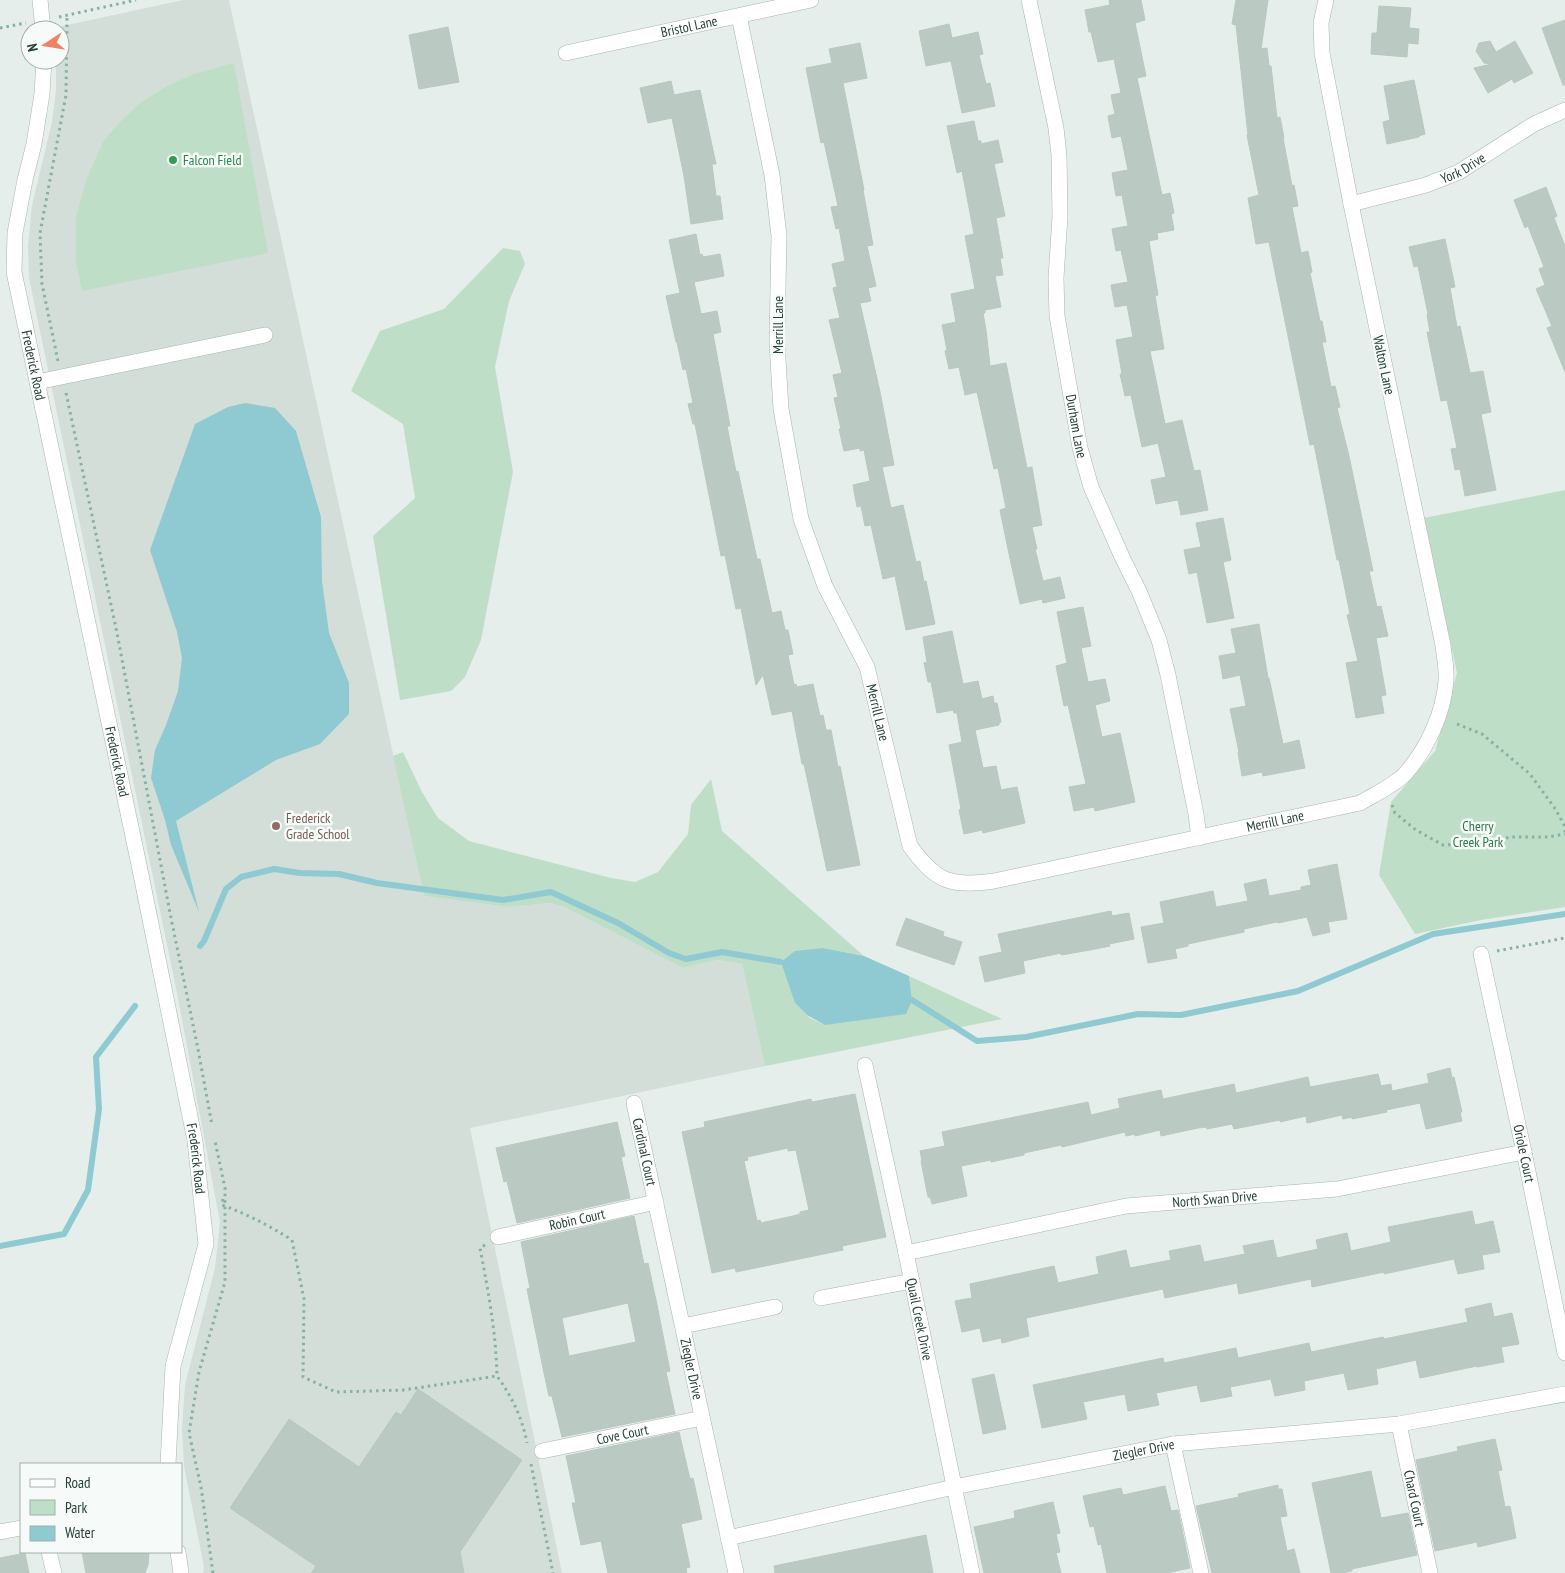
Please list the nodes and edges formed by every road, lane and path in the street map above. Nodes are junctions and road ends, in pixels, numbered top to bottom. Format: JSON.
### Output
{"nodes":[{"id":1,"x":40,"y":0,"type":"edge"},
{"id":2,"x":136,"y":0,"type":"edge"},
{"id":3,"x":811,"y":0,"type":"edge"},
{"id":4,"x":1029,"y":0,"type":"edge"},
{"id":5,"x":1326,"y":0,"type":"edge"},
{"id":6,"x":739,"y":16,"type":"junction"},
{"id":7,"x":42,"y":20,"type":"edge"},
{"id":8,"x":566,"y":54,"type":"dead end"},
{"id":9,"x":43,"y":70,"type":"edge"},
{"id":10,"x":1565,"y":110,"type":"edge"},
{"id":11,"x":1351,"y":204,"type":"junction"},
{"id":12,"x":265,"y":335,"type":"dead end"},
{"id":13,"x":62,"y":376,"type":"junction"},
{"id":14,"x":37,"y":382,"type":"junction"},
{"id":15,"x":1457,"y":724,"type":"dead end"},
{"id":16,"x":1433,"y":730,"type":"joint"},
{"id":17,"x":1391,"y":802,"type":"dead end"},
{"id":18,"x":1565,"y":833,"type":"edge"},
{"id":19,"x":1199,"y":838,"type":"junction"},
{"id":20,"x":1565,"y":938,"type":"edge"},
{"id":21,"x":1480,"y":954,"type":"joint"},
{"id":22,"x":182,"y":975,"type":"dead end"},
{"id":23,"x":865,"y":1065,"type":"dead end"},
{"id":24,"x":634,"y":1103,"type":"dead end"},
{"id":25,"x":1524,"y":1152,"type":"junction"},
{"id":26,"x":225,"y":1188,"type":"dead end"},
{"id":27,"x":656,"y":1202,"type":"junction"},
{"id":28,"x":498,"y":1237,"type":"joint"},
{"id":29,"x":906,"y":1253,"type":"junction"},
{"id":30,"x":912,"y":1280,"type":"junction"},
{"id":31,"x":821,"y":1298,"type":"dead end"},
{"id":32,"x":775,"y":1307,"type":"dead end"},
{"id":33,"x":683,"y":1326,"type":"junction"},
{"id":34,"x":1565,"y":1354,"type":"edge"},
{"id":35,"x":497,"y":1376,"type":"junction"},
{"id":36,"x":1565,"y":1394,"type":"edge"},
{"id":37,"x":702,"y":1418,"type":"junction"},
{"id":38,"x":1399,"y":1424,"type":"junction"},
{"id":39,"x":1174,"y":1444,"type":"junction"},
{"id":40,"x":534,"y":1454,"type":"junction"},
{"id":41,"x":168,"y":1463,"type":"edge"},
{"id":42,"x":954,"y":1488,"type":"junction"},
{"id":43,"x":20,"y":1528,"type":"edge"},
{"id":44,"x":0,"y":1532,"type":"edge"},
{"id":45,"x":728,"y":1538,"type":"junction"},
{"id":46,"x":49,"y":1553,"type":"edge"},
{"id":47,"x":178,"y":1553,"type":"edge"},
{"id":48,"x":54,"y":1573,"type":"edge"},
{"id":49,"x":181,"y":1573,"type":"edge"},
{"id":50,"x":553,"y":1573,"type":"edge"},
{"id":51,"x":736,"y":1573,"type":"edge"},
{"id":52,"x":972,"y":1573,"type":"edge"},
{"id":53,"x":1201,"y":1573,"type":"edge"},
{"id":54,"x":1430,"y":1573,"type":"edge"}],
"edges":[{"from":1,"to":7,"type":"street"},
{"from":2,"to":13,"type":"path"},
{"from":3,"to":6,"type":"street","name":"Bristol Lane"},
{"from":4,"to":19,"type":"street","name":"Durham Lane"},
{"from":5,"to":11,"type":"street","name":"Walton Lane"},
{"from":6,"to":8,"type":"street","name":"Bristol Lane"},
{"from":6,"to":19,"type":"street","name":"Merrill Lane"},
{"from":9,"to":14,"type":"street","name":"Frederick Road"},
{"from":10,"to":11,"type":"street","name":"York Drive"},
{"from":11,"to":16,"type":"street","name":"Walton Lane"},
{"from":12,"to":13,"type":"street"},
{"from":13,"to":14,"type":"street"},
{"from":13,"to":22,"type":"path"},
{"from":14,"to":41,"type":"street","name":"Frederick Road"},
{"from":15,"to":18,"type":"path"},
{"from":16,"to":19,"type":"street","name":"Merrill Lane"},
{"from":17,"to":18,"type":"path"},
{"from":20,"to":21,"type":"path"},
{"from":21,"to":25,"type":"street","name":"Oriole Court"},
{"from":23,"to":29,"type":"street","name":"Quail Creek Drive"},
{"from":24,"to":27,"type":"street","name":"Cardinal Court"},
{"from":25,"to":29,"type":"street","name":"North Swan Drive"},
{"from":25,"to":34,"type":"street","name":"Oriole Court"},
{"from":26,"to":35,"type":"path"},
{"from":27,"to":28,"type":"street","name":"Robin Court"},
{"from":27,"to":33,"type":"street","name":"Ziegler Drive"},
{"from":28,"to":35,"type":"path"},
{"from":29,"to":30,"type":"street","name":"Quail Creek Drive"},
{"from":30,"to":31,"type":"street"},
{"from":30,"to":42,"type":"street","name":"Quail Creek Drive"},
{"from":32,"to":33,"type":"street"},
{"from":33,"to":37,"type":"street","name":"Ziegler Drive"},
{"from":35,"to":40,"type":"path"},
{"from":36,"to":38,"type":"street","name":"Ziegler Drive"},
{"from":37,"to":40,"type":"street","name":"Cove Court"},
{"from":37,"to":45,"type":"street","name":"Ziegler Drive"},
{"from":38,"to":39,"type":"street","name":"Ziegler Drive"},
{"from":38,"to":54,"type":"street","name":"Chard Court"},
{"from":39,"to":42,"type":"street","name":"Ziegler Drive"},
{"from":39,"to":53,"type":"street"},
{"from":40,"to":50,"type":"path"},
{"from":42,"to":45,"type":"street","name":"Ziegler Drive"},
{"from":42,"to":52,"type":"street","name":"Quail Creek Drive"},
{"from":43,"to":44,"type":"street"},
{"from":45,"to":51,"type":"street","name":"Ziegler Drive"},
{"from":46,"to":48,"type":"street"},
{"from":47,"to":49,"type":"street"}]}
